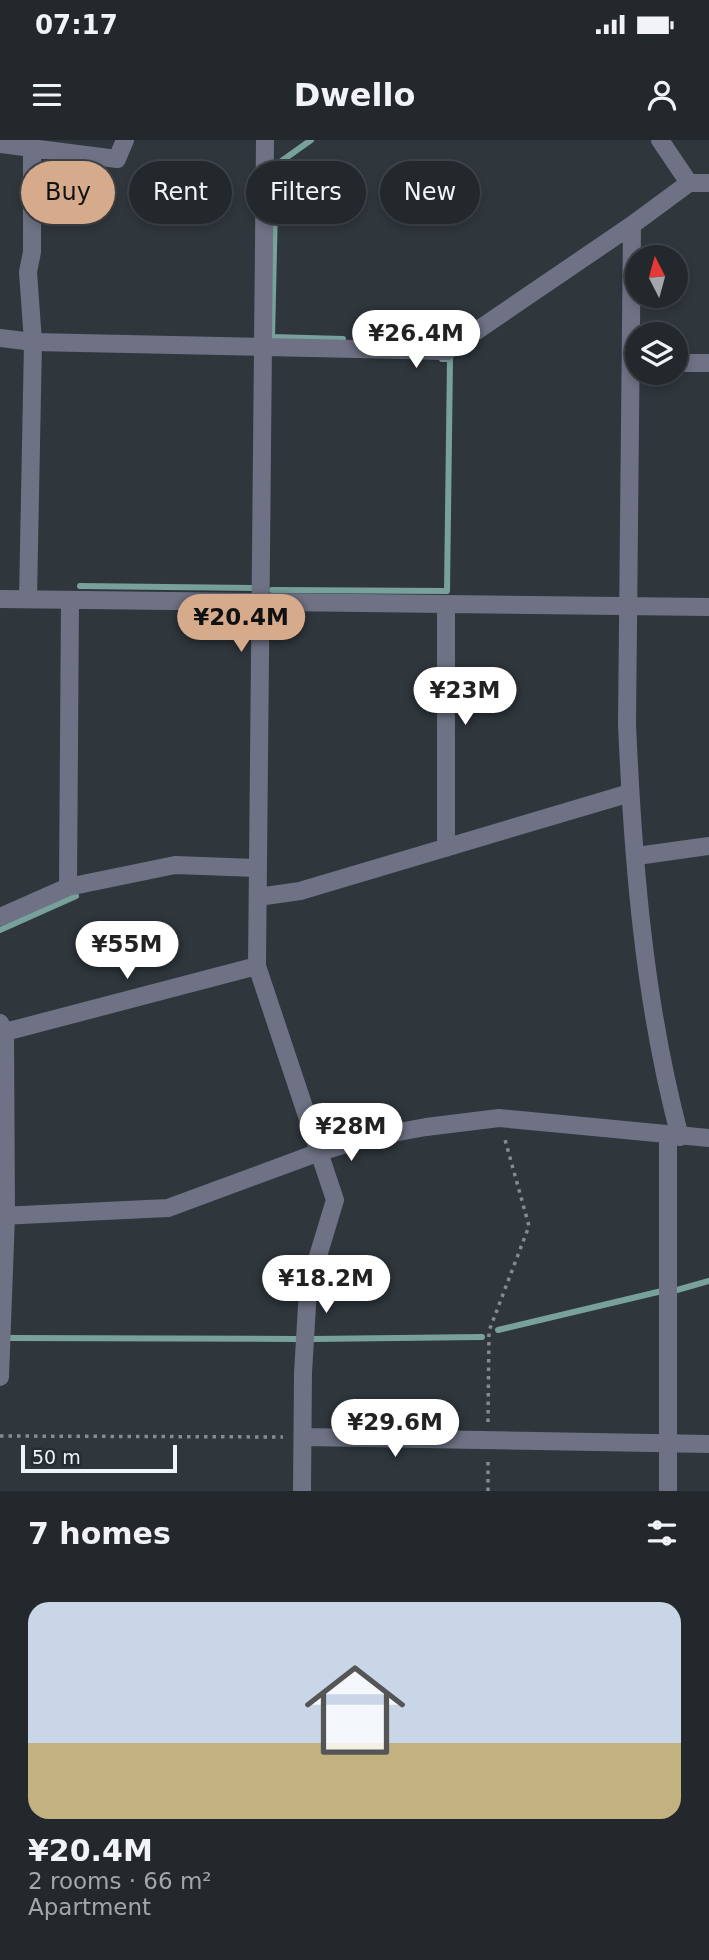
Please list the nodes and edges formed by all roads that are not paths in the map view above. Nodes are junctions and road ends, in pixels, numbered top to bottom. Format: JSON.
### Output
{"nodes":[{"id":1,"x":125,"y":140,"type":"edge"},
{"id":2,"x":265,"y":140,"type":"edge"},
{"id":3,"x":660,"y":140,"type":"edge"},
{"id":4,"x":0,"y":144,"type":"edge"},
{"id":5,"x":32,"y":149,"type":"junction"},
{"id":6,"x":689,"y":183,"type":"junction"},
{"id":7,"x":709,"y":183,"type":"edge"},
{"id":8,"x":632,"y":225,"type":"junction"},
{"id":9,"x":633,"y":322,"type":"edge"},
{"id":10,"x":0,"y":338,"type":"edge"},
{"id":11,"x":33,"y":342,"type":"junction"},
{"id":12,"x":263,"y":348,"type":"junction"},
{"id":13,"x":688,"y":363,"type":"edge"},
{"id":14,"x":709,"y":363,"type":"edge"},
{"id":15,"x":634,"y":385,"type":"edge"},
{"id":16,"x":0,"y":599,"type":"edge"},
{"id":17,"x":29,"y":599,"type":"junction"},
{"id":18,"x":70,"y":600,"type":"junction"},
{"id":19,"x":261,"y":602,"type":"junction"},
{"id":20,"x":446,"y":606,"type":"junction"},
{"id":21,"x":630,"y":606,"type":"junction"},
{"id":22,"x":709,"y":607,"type":"edge"},
{"id":23,"x":630,"y":793,"type":"junction"},
{"id":24,"x":709,"y":846,"type":"edge"},
{"id":25,"x":446,"y":848,"type":"junction"},
{"id":26,"x":636,"y":856,"type":"junction"},
{"id":27,"x":257,"y":868,"type":"junction"},
{"id":28,"x":68,"y":887,"type":"junction"},
{"id":29,"x":258,"y":897,"type":"junction"},
{"id":30,"x":0,"y":917,"type":"edge"},
{"id":31,"x":257,"y":966,"type":"junction"},
{"id":32,"x":3,"y":1028,"type":"edge"},
{"id":33,"x":674,"y":1136,"type":"junction"},
{"id":34,"x":709,"y":1138,"type":"edge"},
{"id":35,"x":317,"y":1153,"type":"junction"},
{"id":36,"x":3,"y":1216,"type":"edge"},
{"id":37,"x":0,"y":1377,"type":"edge"},
{"id":38,"x":303,"y":1437,"type":"junction"},
{"id":39,"x":669,"y":1443,"type":"junction"},
{"id":40,"x":709,"y":1444,"type":"edge"},
{"id":41,"x":302,"y":1491,"type":"edge"},
{"id":42,"x":668,"y":1491,"type":"edge"}],
"edges":[{"from":1,"to":5,"type":"street"},
{"from":2,"to":12,"type":"street"},
{"from":3,"to":6,"type":"street"},
{"from":4,"to":5,"type":"street"},
{"from":5,"to":11,"type":"street"},
{"from":6,"to":7,"type":"street"},
{"from":6,"to":8,"type":"street"},
{"from":8,"to":9,"type":"street"},
{"from":8,"to":12,"type":"street"},
{"from":10,"to":11,"type":"street"},
{"from":11,"to":12,"type":"street"},
{"from":11,"to":17,"type":"street"},
{"from":12,"to":19,"type":"street"},
{"from":13,"to":14,"type":"street"},
{"from":15,"to":21,"type":"street"},
{"from":16,"to":17,"type":"street"},
{"from":17,"to":18,"type":"street"},
{"from":18,"to":19,"type":"street"},
{"from":18,"to":28,"type":"street"},
{"from":19,"to":20,"type":"street"},
{"from":19,"to":27,"type":"street"},
{"from":20,"to":21,"type":"street"},
{"from":20,"to":25,"type":"street"},
{"from":21,"to":22,"type":"street"},
{"from":21,"to":23,"type":"street"},
{"from":23,"to":25,"type":"street"},
{"from":23,"to":26,"type":"street"},
{"from":24,"to":26,"type":"street"},
{"from":25,"to":29,"type":"street"},
{"from":26,"to":33,"type":"street"},
{"from":27,"to":28,"type":"street"},
{"from":27,"to":29,"type":"street"},
{"from":28,"to":30,"type":"street"},
{"from":29,"to":31,"type":"street"},
{"from":31,"to":32,"type":"street"},
{"from":31,"to":35,"type":"street"},
{"from":32,"to":36,"type":"street"},
{"from":33,"to":34,"type":"street"},
{"from":33,"to":35,"type":"street"},
{"from":33,"to":39,"type":"street"},
{"from":35,"to":36,"type":"street"},
{"from":35,"to":38,"type":"street"},
{"from":36,"to":37,"type":"street"},
{"from":38,"to":39,"type":"street"},
{"from":38,"to":41,"type":"street"},
{"from":39,"to":40,"type":"street"},
{"from":39,"to":42,"type":"street"}]}
